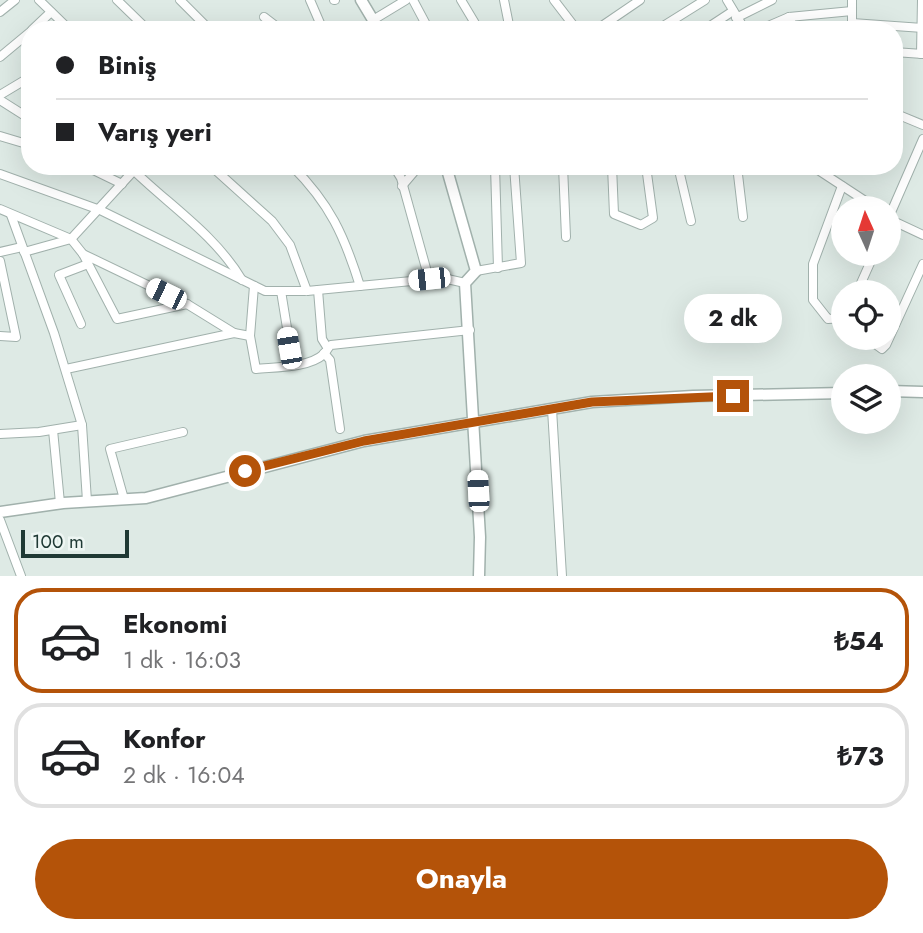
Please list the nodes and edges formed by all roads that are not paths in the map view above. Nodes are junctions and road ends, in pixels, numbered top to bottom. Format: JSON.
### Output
{"nodes":[{"id":1,"x":15,"y":0,"type":"edge"},
{"id":2,"x":39,"y":0,"type":"edge"},
{"id":3,"x":117,"y":0,"type":"edge"},
{"id":4,"x":180,"y":0,"type":"edge"},
{"id":5,"x":195,"y":0,"type":"edge"},
{"id":6,"x":310,"y":0,"type":"edge"},
{"id":7,"x":361,"y":0,"type":"edge"},
{"id":8,"x":406,"y":0,"type":"edge"},
{"id":9,"x":413,"y":0,"type":"edge"},
{"id":10,"x":461,"y":0,"type":"edge"},
{"id":11,"x":504,"y":0,"type":"edge"},
{"id":12,"x":554,"y":0,"type":"edge"},
{"id":13,"x":705,"y":0,"type":"edge"},
{"id":14,"x":727,"y":0,"type":"edge"},
{"id":15,"x":772,"y":0,"type":"edge"},
{"id":16,"x":852,"y":0,"type":"edge"},
{"id":17,"x":922,"y":0,"type":"edge"},
{"id":18,"x":634,"y":1,"type":"edge"},
{"id":19,"x":852,"y":11,"type":"junction"},
{"id":20,"x":0,"y":12,"type":"edge"},
{"id":21,"x":51,"y":12,"type":"junction"},
{"id":22,"x":192,"y":12,"type":"junction"},
{"id":23,"x":735,"y":15,"type":"junction"},
{"id":24,"x":264,"y":17,"type":"dead end"},
{"id":25,"x":789,"y":18,"type":"junction"},
{"id":26,"x":42,"y":21,"type":"edge"},
{"id":27,"x":60,"y":21,"type":"edge"},
{"id":28,"x":139,"y":21,"type":"edge"},
{"id":29,"x":201,"y":21,"type":"edge"},
{"id":30,"x":269,"y":21,"type":"edge"},
{"id":31,"x":319,"y":21,"type":"edge"},
{"id":32,"x":371,"y":21,"type":"edge"},
{"id":33,"x":379,"y":21,"type":"edge"},
{"id":34,"x":424,"y":21,"type":"edge"},
{"id":35,"x":474,"y":21,"type":"edge"},
{"id":36,"x":508,"y":21,"type":"edge"},
{"id":37,"x":570,"y":21,"type":"edge"},
{"id":38,"x":608,"y":21,"type":"edge"},
{"id":39,"x":671,"y":21,"type":"edge"},
{"id":40,"x":723,"y":21,"type":"edge"},
{"id":41,"x":739,"y":21,"type":"edge"},
{"id":42,"x":782,"y":21,"type":"edge"},
{"id":43,"x":790,"y":21,"type":"edge"},
{"id":44,"x":852,"y":21,"type":"edge"},
{"id":45,"x":903,"y":27,"type":"edge"},
{"id":46,"x":922,"y":28,"type":"edge"},
{"id":47,"x":21,"y":40,"type":"edge"},
{"id":48,"x":903,"y":53,"type":"edge"},
{"id":49,"x":922,"y":54,"type":"edge"},
{"id":50,"x":0,"y":58,"type":"edge"},
{"id":51,"x":21,"y":83,"type":"edge"},
{"id":52,"x":0,"y":98,"type":"edge"},
{"id":53,"x":21,"y":113,"type":"edge"},
{"id":54,"x":903,"y":117,"type":"edge"},
{"id":55,"x":923,"y":125,"type":"edge"},
{"id":56,"x":0,"y":136,"type":"edge"},
{"id":57,"x":923,"y":139,"type":"edge"},
{"id":58,"x":21,"y":142,"type":"edge"},
{"id":59,"x":0,"y":174,"type":"edge"},
{"id":60,"x":104,"y":175,"type":"edge"},
{"id":61,"x":129,"y":175,"type":"edge"},
{"id":62,"x":142,"y":175,"type":"edge"},
{"id":63,"x":221,"y":175,"type":"edge"},
{"id":64,"x":301,"y":175,"type":"edge"},
{"id":65,"x":398,"y":175,"type":"edge"},
{"id":66,"x":411,"y":175,"type":"edge"},
{"id":67,"x":449,"y":175,"type":"edge"},
{"id":68,"x":495,"y":175,"type":"edge"},
{"id":69,"x":515,"y":175,"type":"edge"},
{"id":70,"x":563,"y":175,"type":"edge"},
{"id":71,"x":612,"y":175,"type":"edge"},
{"id":72,"x":647,"y":175,"type":"edge"},
{"id":73,"x":680,"y":175,"type":"edge"},
{"id":74,"x":738,"y":175,"type":"edge"},
{"id":75,"x":826,"y":175,"type":"edge"},
{"id":76,"x":122,"y":184,"type":"junction"},
{"id":77,"x":402,"y":186,"type":"junction"},
{"id":78,"x":842,"y":186,"type":"junction"},
{"id":79,"x":857,"y":196,"type":"edge"},
{"id":80,"x":898,"y":196,"type":"edge"},
{"id":81,"x":0,"y":209,"type":"edge"},
{"id":82,"x":100,"y":210,"type":"junction"},
{"id":83,"x":11,"y":215,"type":"junction"},
{"id":84,"x":743,"y":217,"type":"dead end"},
{"id":85,"x":691,"y":220,"type":"dead end"},
{"id":86,"x":901,"y":224,"type":"edge"},
{"id":87,"x":923,"y":235,"type":"edge"},
{"id":88,"x":566,"y":237,"type":"dead end"},
{"id":89,"x":71,"y":239,"type":"junction"},
{"id":90,"x":23,"y":249,"type":"junction"},
{"id":91,"x":0,"y":252,"type":"edge"},
{"id":92,"x":83,"y":254,"type":"junction"},
{"id":93,"x":0,"y":261,"type":"edge"},
{"id":94,"x":88,"y":264,"type":"junction"},
{"id":95,"x":923,"y":264,"type":"edge"},
{"id":96,"x":498,"y":268,"type":"junction"},
{"id":97,"x":477,"y":271,"type":"junction"},
{"id":98,"x":429,"y":279,"type":"junction"},
{"id":99,"x":242,"y":280,"type":"junction"},
{"id":100,"x":466,"y":283,"type":"junction"},
{"id":101,"x":254,"y":286,"type":"junction"},
{"id":102,"x":360,"y":286,"type":"junction"},
{"id":103,"x":318,"y":290,"type":"junction"},
{"id":104,"x":281,"y":291,"type":"junction"},
{"id":105,"x":307,"y":291,"type":"junction"},
{"id":106,"x":187,"y":304,"type":"junction"},
{"id":107,"x":901,"y":312,"type":"edge"},
{"id":108,"x":831,"y":319,"type":"edge"},
{"id":109,"x":81,"y":324,"type":"dead end"},
{"id":110,"x":470,"y":330,"type":"junction"},
{"id":111,"x":234,"y":333,"type":"junction"},
{"id":112,"x":0,"y":336,"type":"edge"},
{"id":113,"x":250,"y":336,"type":"junction"},
{"id":114,"x":326,"y":350,"type":"junction"},
{"id":115,"x":293,"y":365,"type":"junction"},
{"id":116,"x":66,"y":369,"type":"junction"},
{"id":117,"x":901,"y":391,"type":"edge"},
{"id":118,"x":923,"y":392,"type":"edge"},
{"id":119,"x":831,"y":393,"type":"edge"},
{"id":120,"x":552,"y":409,"type":"junction"},
{"id":121,"x":475,"y":422,"type":"junction"},
{"id":122,"x":82,"y":425,"type":"junction"},
{"id":123,"x":340,"y":429,"type":"dead end"},
{"id":124,"x":53,"y":430,"type":"junction"},
{"id":125,"x":183,"y":432,"type":"dead end"},
{"id":126,"x":0,"y":434,"type":"edge"},
{"id":127,"x":124,"y":499,"type":"junction"},
{"id":128,"x":87,"y":501,"type":"junction"},
{"id":129,"x":60,"y":503,"type":"junction"},
{"id":130,"x":0,"y":512,"type":"edge"},
{"id":131,"x":0,"y":520,"type":"edge"},
{"id":132,"x":21,"y":576,"type":"edge"},
{"id":133,"x":479,"y":576,"type":"edge"},
{"id":134,"x":562,"y":576,"type":"edge"}],
"edges":[{"from":1,"to":20,"type":"street"},
{"from":2,"to":21,"type":"street"},
{"from":3,"to":28,"type":"street"},
{"from":4,"to":22,"type":"street"},
{"from":5,"to":22,"type":"street"},
{"from":6,"to":31,"type":"street"},
{"from":7,"to":32,"type":"street"},
{"from":8,"to":33,"type":"street"},
{"from":9,"to":34,"type":"street"},
{"from":10,"to":35,"type":"street"},
{"from":11,"to":36,"type":"street"},
{"from":12,"to":37,"type":"street"},
{"from":13,"to":39,"type":"street"},
{"from":14,"to":23,"type":"street"},
{"from":15,"to":23,"type":"street"},
{"from":16,"to":19,"type":"street"},
{"from":17,"to":46,"type":"street"},
{"from":18,"to":38,"type":"street"},
{"from":19,"to":25,"type":"street"},
{"from":19,"to":44,"type":"street"},
{"from":21,"to":26,"type":"street"},
{"from":21,"to":27,"type":"street"},
{"from":22,"to":29,"type":"street"},
{"from":23,"to":40,"type":"street"},
{"from":23,"to":41,"type":"street"},
{"from":24,"to":30,"type":"street"},
{"from":25,"to":42,"type":"street"},
{"from":25,"to":43,"type":"street"},
{"from":45,"to":46,"type":"street"},
{"from":46,"to":49,"type":"street"},
{"from":47,"to":50,"type":"street"},
{"from":48,"to":49,"type":"street"},
{"from":51,"to":52,"type":"street"},
{"from":52,"to":53,"type":"street"},
{"from":54,"to":55,"type":"street"},
{"from":56,"to":58,"type":"street"},
{"from":57,"to":80,"type":"street"},
{"from":59,"to":82,"type":"street"},
{"from":60,"to":76,"type":"street"},
{"from":61,"to":76,"type":"street"},
{"from":62,"to":99,"type":"street"},
{"from":63,"to":105,"type":"street"},
{"from":64,"to":102,"type":"street"},
{"from":65,"to":77,"type":"street"},
{"from":66,"to":77,"type":"street"},
{"from":67,"to":97,"type":"street"},
{"from":68,"to":96,"type":"street"},
{"from":69,"to":96,"type":"street"},
{"from":70,"to":88,"type":"street"},
{"from":71,"to":72,"type":"street"},
{"from":73,"to":85,"type":"street"},
{"from":74,"to":84,"type":"street"},
{"from":75,"to":78,"type":"street"},
{"from":76,"to":82,"type":"street"},
{"from":77,"to":98,"type":"street"},
{"from":78,"to":79,"type":"street"},
{"from":78,"to":108,"type":"street"},
{"from":81,"to":83,"type":"street"},
{"from":82,"to":89,"type":"street"},
{"from":82,"to":99,"type":"street"},
{"from":83,"to":89,"type":"street"},
{"from":83,"to":90,"type":"street"},
{"from":86,"to":87,"type":"street"},
{"from":89,"to":90,"type":"street"},
{"from":89,"to":92,"type":"street"},
{"from":90,"to":91,"type":"street"},
{"from":90,"to":116,"type":"street"},
{"from":92,"to":94,"type":"street"},
{"from":92,"to":106,"type":"street"},
{"from":93,"to":112,"type":"street"},
{"from":94,"to":106,"type":"street"},
{"from":94,"to":109,"type":"street"},
{"from":95,"to":107,"type":"street"},
{"from":96,"to":97,"type":"street"},
{"from":97,"to":100,"type":"street"},
{"from":98,"to":100,"type":"street"},
{"from":98,"to":102,"type":"street"},
{"from":99,"to":101,"type":"street"},
{"from":100,"to":110,"type":"street"},
{"from":101,"to":104,"type":"street"},
{"from":101,"to":113,"type":"street"},
{"from":102,"to":103,"type":"street"},
{"from":103,"to":105,"type":"street"},
{"from":103,"to":114,"type":"street"},
{"from":104,"to":105,"type":"street"},
{"from":104,"to":115,"type":"street"},
{"from":106,"to":111,"type":"street"},
{"from":110,"to":114,"type":"street"},
{"from":110,"to":121,"type":"street"},
{"from":111,"to":113,"type":"street"},
{"from":111,"to":116,"type":"street"},
{"from":113,"to":115,"type":"street"},
{"from":114,"to":115,"type":"street"},
{"from":114,"to":123,"type":"street"},
{"from":116,"to":122,"type":"street"},
{"from":117,"to":118,"type":"street"},
{"from":119,"to":120,"type":"street"},
{"from":120,"to":121,"type":"street"},
{"from":120,"to":134,"type":"street"},
{"from":121,"to":127,"type":"street"},
{"from":121,"to":133,"type":"street"},
{"from":122,"to":124,"type":"street"},
{"from":122,"to":128,"type":"street"},
{"from":124,"to":126,"type":"street"},
{"from":124,"to":129,"type":"street"},
{"from":125,"to":127,"type":"street"},
{"from":127,"to":128,"type":"street"},
{"from":128,"to":129,"type":"street"},
{"from":129,"to":130,"type":"street"},
{"from":131,"to":132,"type":"street"}]}
